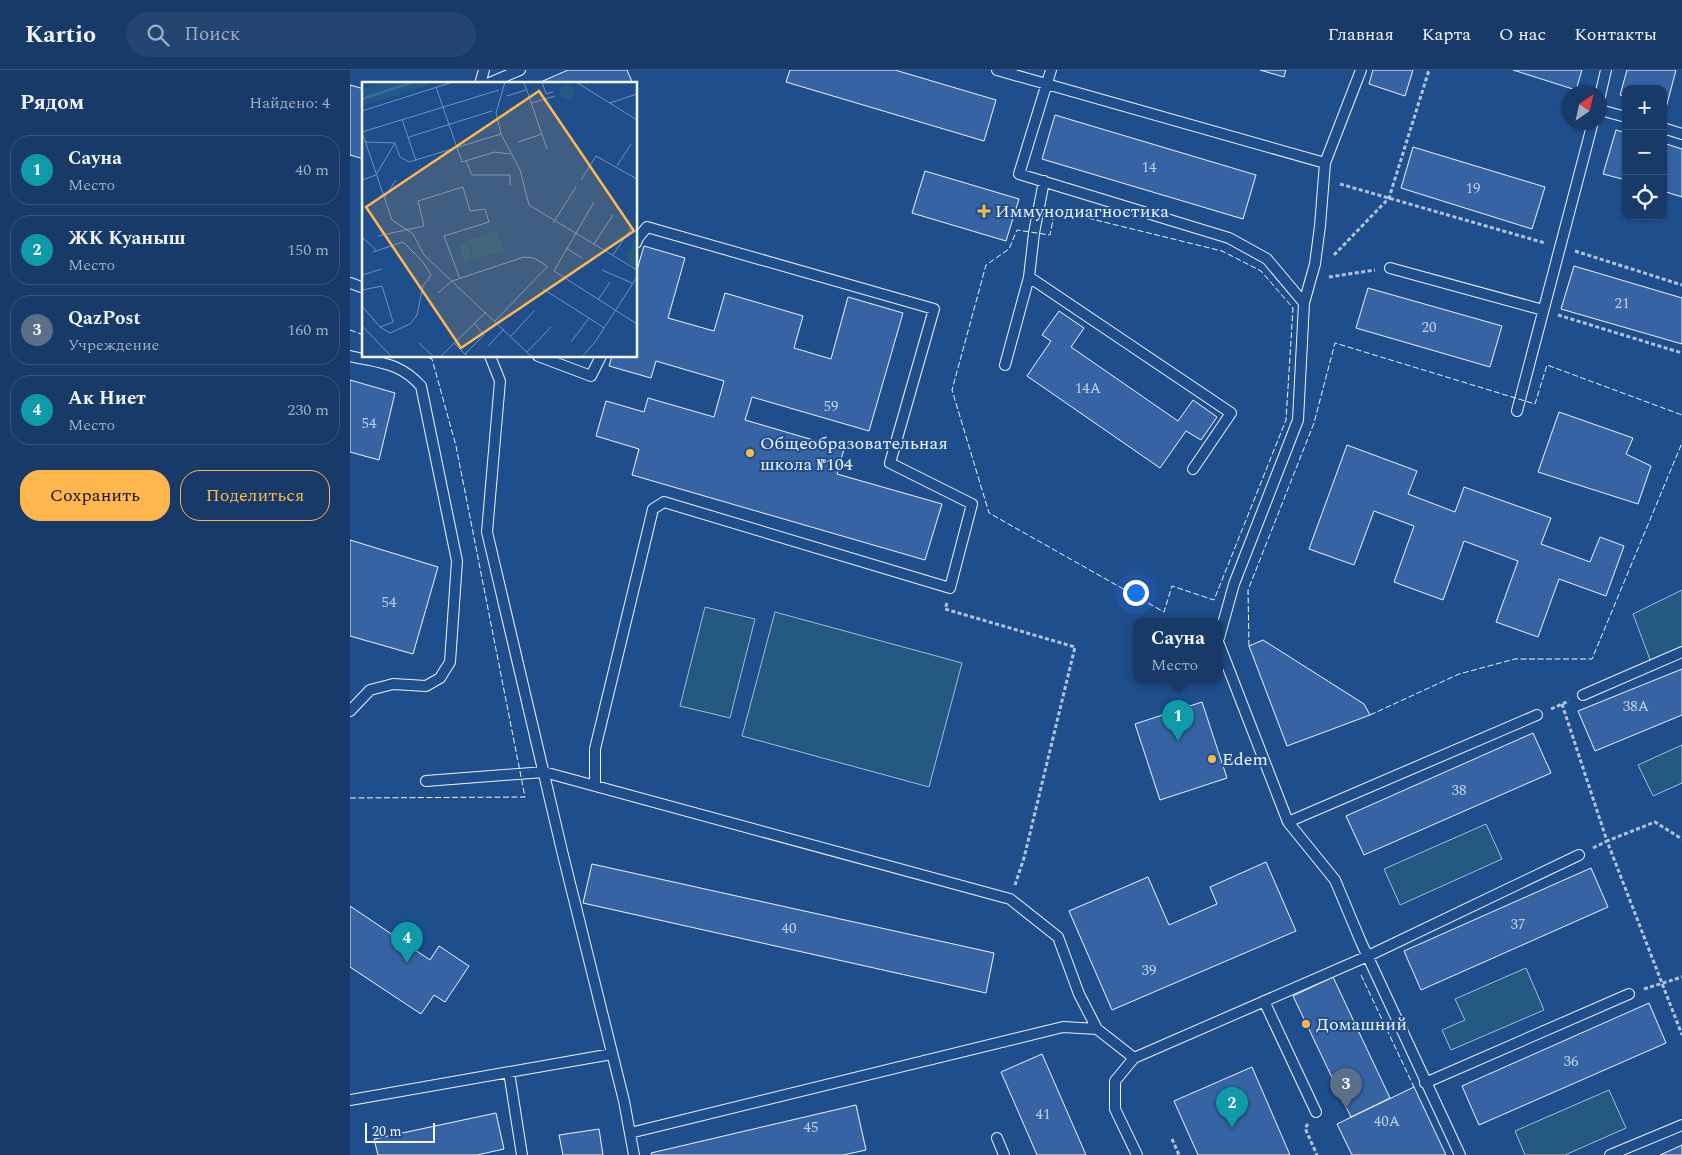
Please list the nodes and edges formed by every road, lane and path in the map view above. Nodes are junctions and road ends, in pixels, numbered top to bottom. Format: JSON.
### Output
{"nodes":[{"id":1,"x":520,"y":70,"type":"edge"},
{"id":2,"x":997,"y":70,"type":"edge"},
{"id":3,"x":1051,"y":70,"type":"edge"},
{"id":4,"x":1361,"y":70,"type":"edge"},
{"id":5,"x":1429,"y":70,"type":"edge"},
{"id":6,"x":1606,"y":70,"type":"edge"},
{"id":7,"x":492,"y":82,"type":"edge"},
{"id":8,"x":1047,"y":85,"type":"junction"},
{"id":9,"x":1603,"y":85,"type":"edge"},
{"id":10,"x":1607,"y":112,"type":"edge"},
{"id":11,"x":1622,"y":117,"type":"edge"},
{"id":12,"x":1667,"y":129,"type":"edge"},
{"id":13,"x":1590,"y":130,"type":"edge"},
{"id":14,"x":1682,"y":134,"type":"edge"},
{"id":15,"x":1325,"y":163,"type":"junction"},
{"id":16,"x":1323,"y":180,"type":"junction"},
{"id":17,"x":1044,"y":181,"type":"junction"},
{"id":18,"x":1389,"y":198,"type":"junction"},
{"id":19,"x":638,"y":238,"type":"edge"},
{"id":20,"x":1560,"y":247,"type":"junction"},
{"id":21,"x":1390,"y":268,"type":"joint"},
{"id":22,"x":1030,"y":276,"type":"junction"},
{"id":23,"x":1311,"y":279,"type":"junction"},
{"id":24,"x":350,"y":283,"type":"edge"},
{"id":25,"x":1682,"y":285,"type":"edge"},
{"id":26,"x":362,"y":287,"type":"edge"},
{"id":27,"x":1304,"y":304,"type":"junction"},
{"id":28,"x":1543,"y":310,"type":"junction"},
{"id":29,"x":1682,"y":354,"type":"edge"},
{"id":30,"x":350,"y":356,"type":"edge"},
{"id":31,"x":491,"y":358,"type":"edge"},
{"id":32,"x":543,"y":358,"type":"edge"},
{"id":33,"x":600,"y":358,"type":"edge"},
{"id":34,"x":1005,"y":365,"type":"dead end"},
{"id":35,"x":1517,"y":411,"type":"dead end"},
{"id":36,"x":1193,"y":469,"type":"dead end"},
{"id":37,"x":950,"y":588,"type":"junction"},
{"id":38,"x":1223,"y":624,"type":"edge"},
{"id":39,"x":1682,"y":652,"type":"edge"},
{"id":40,"x":1223,"y":654,"type":"edge"},
{"id":41,"x":1583,"y":695,"type":"joint"},
{"id":42,"x":1562,"y":704,"type":"junction"},
{"id":43,"x":350,"y":711,"type":"edge"},
{"id":44,"x":1536,"y":715,"type":"joint"},
{"id":45,"x":544,"y":772,"type":"junction"},
{"id":46,"x":426,"y":782,"type":"dead end"},
{"id":47,"x":595,"y":786,"type":"junction"},
{"id":48,"x":1288,"y":822,"type":"junction"},
{"id":49,"x":1682,"y":839,"type":"edge"},
{"id":50,"x":1607,"y":841,"type":"junction"},
{"id":51,"x":1579,"y":855,"type":"joint"},
{"id":52,"x":1010,"y":899,"type":"junction"},
{"id":53,"x":1368,"y":956,"type":"junction"},
{"id":54,"x":1682,"y":977,"type":"edge"},
{"id":55,"x":1661,"y":983,"type":"junction"},
{"id":56,"x":1629,"y":994,"type":"joint"},
{"id":57,"x":1264,"y":1001,"type":"junction"},
{"id":58,"x":1097,"y":1030,"type":"junction"},
{"id":59,"x":1682,"y":1035,"type":"edge"},
{"id":60,"x":612,"y":1054,"type":"junction"},
{"id":61,"x":1134,"y":1058,"type":"junction"},
{"id":62,"x":509,"y":1072,"type":"junction"},
{"id":63,"x":1426,"y":1083,"type":"junction"},
{"id":64,"x":350,"y":1100,"type":"edge"},
{"id":65,"x":1316,"y":1112,"type":"dead end"},
{"id":66,"x":1682,"y":1125,"type":"edge"},
{"id":67,"x":1305,"y":1128,"type":"dead end"},
{"id":68,"x":630,"y":1133,"type":"junction"},
{"id":69,"x":997,"y":1138,"type":"dead end"},
{"id":70,"x":1172,"y":1139,"type":"dead end"},
{"id":71,"x":522,"y":1155,"type":"edge"},
{"id":72,"x":634,"y":1155,"type":"edge"},
{"id":73,"x":1004,"y":1155,"type":"edge"},
{"id":74,"x":1137,"y":1155,"type":"edge"},
{"id":75,"x":1179,"y":1155,"type":"edge"},
{"id":76,"x":1316,"y":1155,"type":"edge"},
{"id":77,"x":1460,"y":1155,"type":"edge"},
{"id":78,"x":1610,"y":1155,"type":"edge"}],
"edges":[{"from":1,"to":7,"type":"lane"},
{"from":2,"to":8,"type":"lane"},
{"from":3,"to":8,"type":"lane"},
{"from":4,"to":15,"type":"lane"},
{"from":5,"to":18,"type":"path"},
{"from":6,"to":9,"type":"lane"},
{"from":8,"to":15,"type":"lane"},
{"from":8,"to":17,"type":"lane"},
{"from":10,"to":11,"type":"lane"},
{"from":12,"to":14,"type":"lane"},
{"from":13,"to":20,"type":"lane"},
{"from":15,"to":16,"type":"lane"},
{"from":16,"to":18,"type":"path"},
{"from":16,"to":23,"type":"lane"},
{"from":17,"to":22,"type":"lane"},
{"from":17,"to":27,"type":"lane"},
{"from":18,"to":20,"type":"path"},
{"from":18,"to":23,"type":"path"},
{"from":19,"to":37,"type":"lane"},
{"from":20,"to":25,"type":"path"},
{"from":20,"to":28,"type":"lane"},
{"from":21,"to":23,"type":"path"},
{"from":21,"to":28,"type":"lane"},
{"from":22,"to":34,"type":"lane"},
{"from":22,"to":36,"type":"lane"},
{"from":23,"to":27,"type":"lane"},
{"from":24,"to":26,"type":"lane"},
{"from":27,"to":38,"type":"lane"},
{"from":28,"to":29,"type":"path"},
{"from":28,"to":35,"type":"lane"},
{"from":30,"to":43,"type":"lane"},
{"from":31,"to":45,"type":"lane"},
{"from":32,"to":33,"type":"lane"},
{"from":37,"to":47,"type":"lane"},
{"from":37,"to":52,"type":"path"},
{"from":39,"to":41,"type":"lane"},
{"from":40,"to":48,"type":"lane"},
{"from":41,"to":42,"type":"path"},
{"from":42,"to":44,"type":"path"},
{"from":42,"to":50,"type":"path"},
{"from":44,"to":48,"type":"lane"},
{"from":45,"to":46,"type":"lane"},
{"from":45,"to":47,"type":"lane"},
{"from":45,"to":60,"type":"lane"},
{"from":47,"to":52,"type":"lane"},
{"from":48,"to":53,"type":"lane"},
{"from":49,"to":50,"type":"path"},
{"from":50,"to":51,"type":"path"},
{"from":50,"to":55,"type":"path"},
{"from":51,"to":53,"type":"lane"},
{"from":52,"to":58,"type":"lane"},
{"from":53,"to":57,"type":"lane"},
{"from":53,"to":63,"type":"lane"},
{"from":54,"to":55,"type":"path"},
{"from":55,"to":56,"type":"path"},
{"from":55,"to":59,"type":"path"},
{"from":56,"to":63,"type":"lane"},
{"from":57,"to":61,"type":"lane"},
{"from":57,"to":65,"type":"lane"},
{"from":58,"to":61,"type":"lane"},
{"from":58,"to":68,"type":"lane"},
{"from":60,"to":62,"type":"lane"},
{"from":60,"to":68,"type":"lane"},
{"from":61,"to":74,"type":"lane"},
{"from":62,"to":64,"type":"lane"},
{"from":62,"to":71,"type":"lane"},
{"from":63,"to":77,"type":"lane"},
{"from":66,"to":78,"type":"lane"},
{"from":67,"to":76,"type":"path"},
{"from":68,"to":72,"type":"lane"},
{"from":69,"to":73,"type":"lane"},
{"from":70,"to":75,"type":"path"}]}
